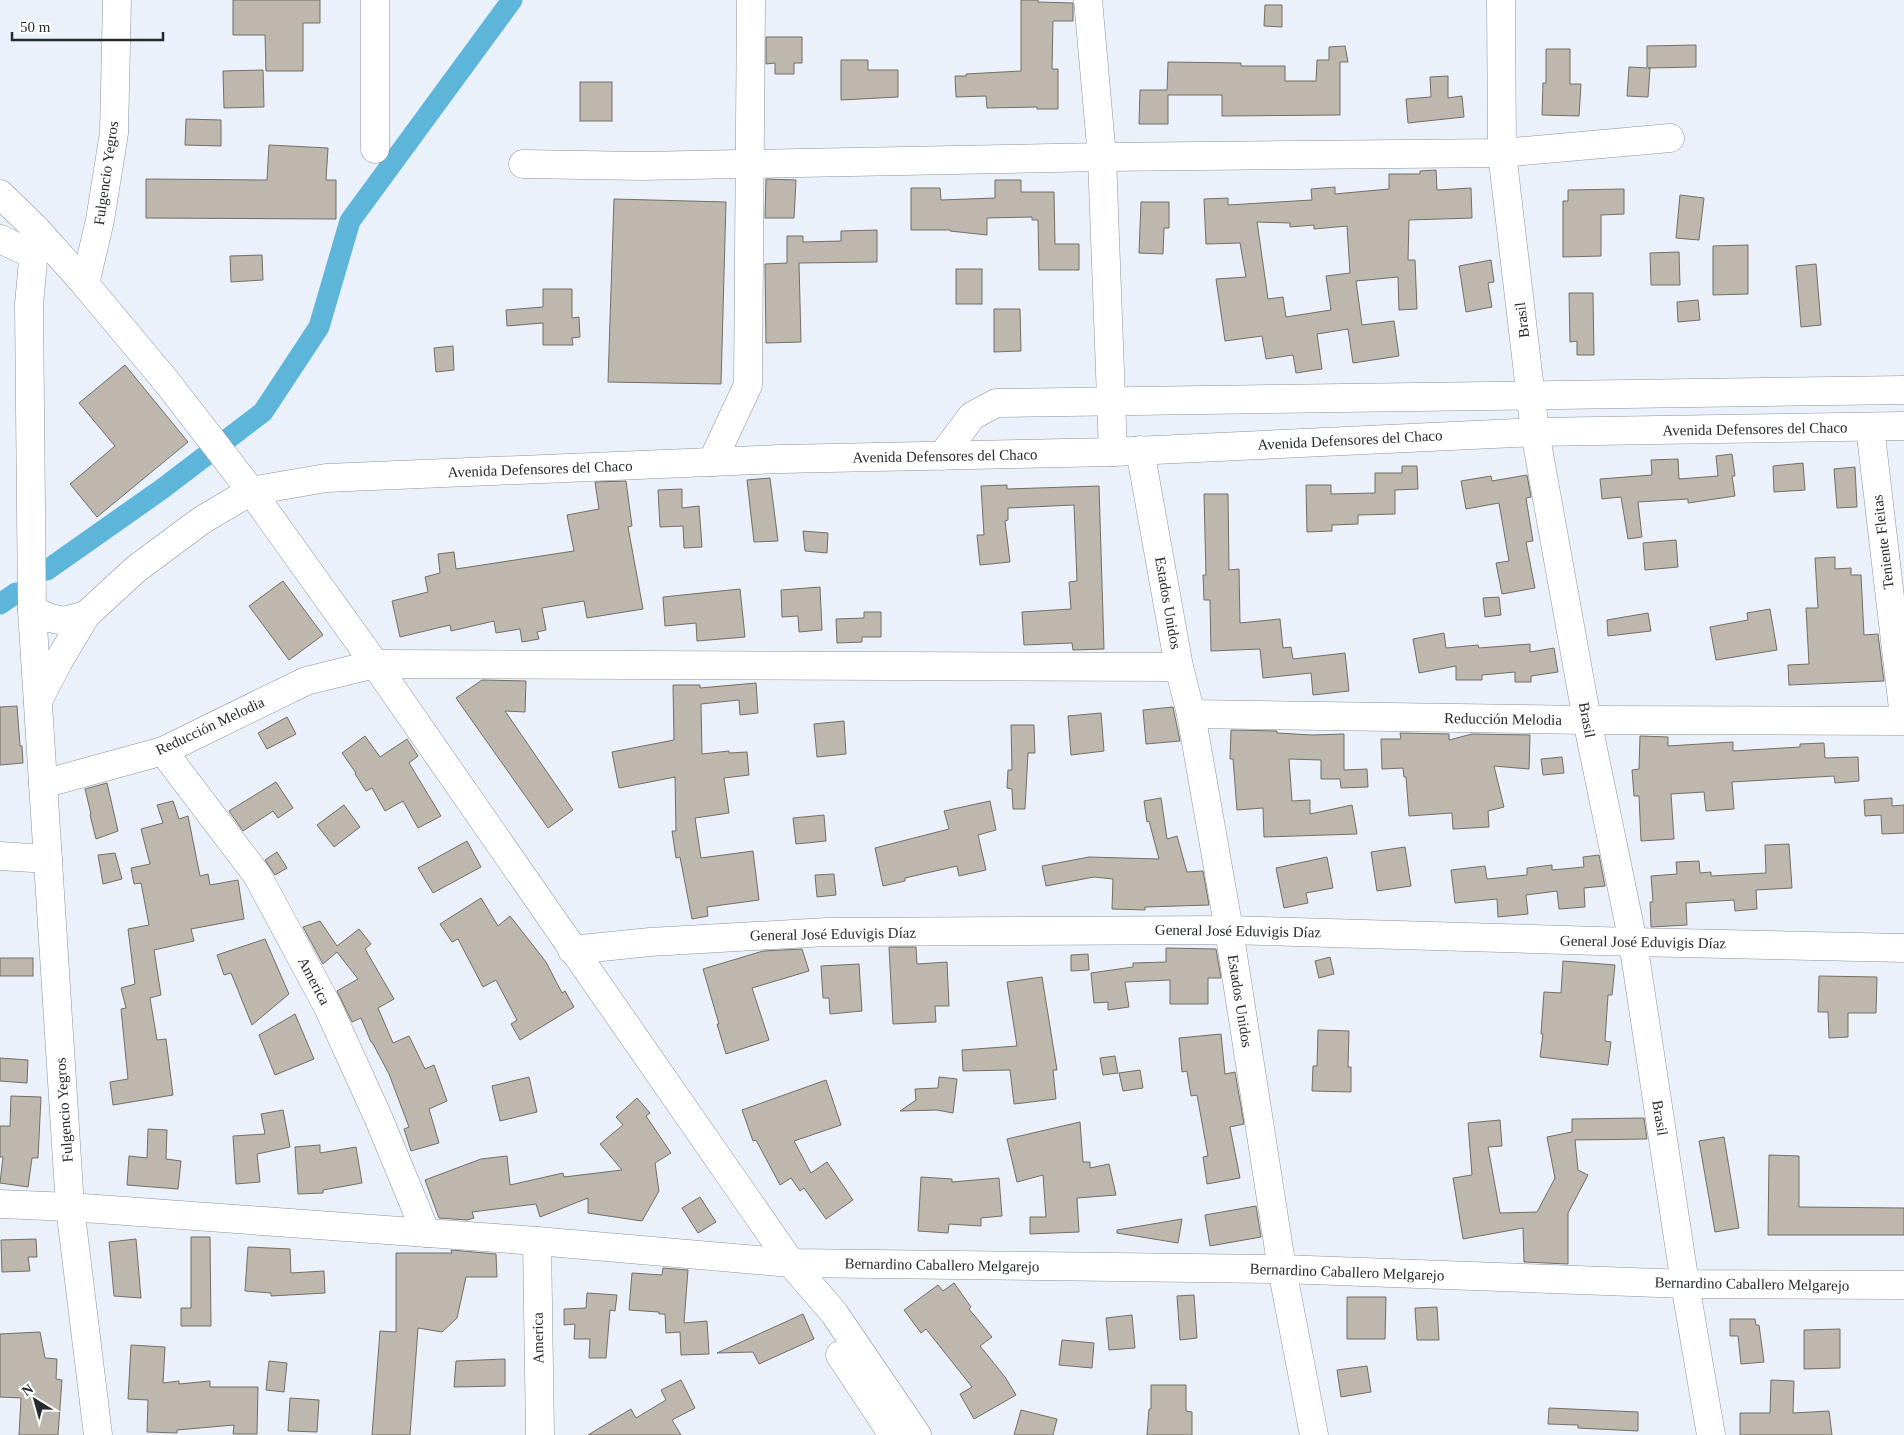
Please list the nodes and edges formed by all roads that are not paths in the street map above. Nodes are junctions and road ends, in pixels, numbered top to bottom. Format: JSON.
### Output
{"nodes":[{"id":1,"x":117,"y":0,"type":"edge"},
{"id":2,"x":375,"y":0,"type":"edge"},
{"id":3,"x":751,"y":0,"type":"edge"},
{"id":4,"x":1088,"y":0,"type":"edge"},
{"id":5,"x":1500,"y":0,"type":"edge"},
{"id":6,"x":1670,"y":138,"type":"dead end"},
{"id":7,"x":376,"y":149,"type":"dead end"},
{"id":8,"x":1502,"y":153,"type":"junction"},
{"id":9,"x":1102,"y":157,"type":"junction"},
{"id":10,"x":750,"y":163,"type":"junction"},
{"id":11,"x":523,"y":164,"type":"dead end"},
{"id":12,"x":0,"y":194,"type":"edge"},
{"id":13,"x":0,"y":239,"type":"edge"},
{"id":14,"x":35,"y":242,"type":"junction"},
{"id":15,"x":85,"y":284,"type":"junction"},
{"id":16,"x":1904,"y":390,"type":"edge"},
{"id":17,"x":1530,"y":394,"type":"junction"},
{"id":18,"x":1111,"y":401,"type":"junction"},
{"id":19,"x":1904,"y":426,"type":"edge"},
{"id":20,"x":1870,"y":427,"type":"junction"},
{"id":21,"x":1535,"y":432,"type":"junction"},
{"id":22,"x":1140,"y":450,"type":"junction"},
{"id":23,"x":1113,"y":452,"type":"junction"},
{"id":24,"x":942,"y":456,"type":"junction"},
{"id":25,"x":712,"y":462,"type":"junction"},
{"id":26,"x":251,"y":491,"type":"junction"},
{"id":27,"x":32,"y":610,"type":"junction"},
{"id":28,"x":86,"y":615,"type":"junction"},
{"id":29,"x":375,"y":664,"type":"junction"},
{"id":30,"x":1179,"y":667,"type":"junction"},
{"id":31,"x":38,"y":702,"type":"junction"},
{"id":32,"x":1191,"y":714,"type":"junction"},
{"id":33,"x":1904,"y":717,"type":"edge"},
{"id":34,"x":1587,"y":720,"type":"junction"},
{"id":35,"x":1904,"y":721,"type":"edge"},
{"id":36,"x":163,"y":751,"type":"junction"},
{"id":37,"x":43,"y":784,"type":"junction"},
{"id":38,"x":0,"y":856,"type":"edge"},
{"id":39,"x":48,"y":860,"type":"junction"},
{"id":40,"x":1228,"y":930,"type":"junction"},
{"id":41,"x":1633,"y":942,"type":"junction"},
{"id":42,"x":1904,"y":948,"type":"edge"},
{"id":43,"x":572,"y":950,"type":"junction"},
{"id":44,"x":0,"y":1204,"type":"edge"},
{"id":45,"x":70,"y":1207,"type":"junction"},
{"id":46,"x":426,"y":1233,"type":"junction"},
{"id":47,"x":537,"y":1241,"type":"junction"},
{"id":48,"x":791,"y":1263,"type":"junction"},
{"id":49,"x":1282,"y":1270,"type":"junction"},
{"id":50,"x":1685,"y":1284,"type":"junction"},
{"id":51,"x":1904,"y":1285,"type":"edge"},
{"id":52,"x":98,"y":1435,"type":"edge"},
{"id":53,"x":540,"y":1435,"type":"edge"},
{"id":54,"x":893,"y":1435,"type":"edge"},
{"id":55,"x":917,"y":1435,"type":"edge"},
{"id":56,"x":1314,"y":1435,"type":"edge"},
{"id":57,"x":1711,"y":1435,"type":"edge"}],
"edges":[{"from":1,"to":15,"type":"main road","name":"Fulgencio Yegros"},
{"from":2,"to":7,"type":"main road"},
{"from":3,"to":10,"type":"main road"},
{"from":4,"to":9,"type":"main road"},
{"from":5,"to":8,"type":"main road","name":"Brasil"},
{"from":6,"to":8,"type":"main road"},
{"from":8,"to":9,"type":"main road"},
{"from":8,"to":17,"type":"main road","name":"Brasil"},
{"from":9,"to":10,"type":"main road"},
{"from":9,"to":18,"type":"main road"},
{"from":10,"to":11,"type":"main road"},
{"from":10,"to":25,"type":"main road"},
{"from":12,"to":14,"type":"main road"},
{"from":13,"to":14,"type":"main road"},
{"from":14,"to":15,"type":"main road"},
{"from":14,"to":27,"type":"main road","name":"Fulgencio Yegros"},
{"from":15,"to":26,"type":"main road"},
{"from":16,"to":17,"type":"main road"},
{"from":17,"to":18,"type":"main road"},
{"from":17,"to":21,"type":"main road","name":"Brasil"},
{"from":18,"to":23,"type":"main road"},
{"from":18,"to":24,"type":"main road"},
{"from":19,"to":20,"type":"main road","name":"Avenida Defensores del Chaco"},
{"from":20,"to":21,"type":"main road","name":"Avenida Defensores del Chaco"},
{"from":20,"to":33,"type":"main road","name":"Teniente Fleitas"},
{"from":21,"to":22,"type":"main road","name":"Avenida Defensores del Chaco"},
{"from":21,"to":34,"type":"main road","name":"Brasil"},
{"from":22,"to":23,"type":"main road","name":"Avenida Defensores del Chaco"},
{"from":22,"to":30,"type":"main road","name":"Estados Unidos"},
{"from":23,"to":24,"type":"main road","name":"Avenida Defensores del Chaco"},
{"from":24,"to":25,"type":"main road","name":"Avenida Defensores del Chaco"},
{"from":25,"to":26,"type":"main road","name":"Avenida Defensores del Chaco"},
{"from":26,"to":28,"type":"main road","name":"Avenida Defensores del Chaco"},
{"from":26,"to":29,"type":"main road"},
{"from":27,"to":28,"type":"main road"},
{"from":27,"to":31,"type":"main road","name":"Fulgencio Yegros"},
{"from":28,"to":31,"type":"main road","name":"Avenida Defensores del Chaco"},
{"from":29,"to":30,"type":"main road","name":"Reducción Melodia"},
{"from":29,"to":36,"type":"main road","name":"Reducción Melodia"},
{"from":29,"to":43,"type":"main road"},
{"from":30,"to":32,"type":"main road","name":"Estados Unidos"},
{"from":31,"to":37,"type":"main road","name":"Fulgencio Yegros"},
{"from":32,"to":34,"type":"main road","name":"Reducción Melodia"},
{"from":32,"to":40,"type":"main road","name":"Estados Unidos"},
{"from":34,"to":35,"type":"main road","name":"Reducción Melodia"},
{"from":34,"to":41,"type":"main road","name":"Brasil"},
{"from":36,"to":37,"type":"main road","name":"Reducción Melodia"},
{"from":36,"to":46,"type":"main road","name":"America"},
{"from":37,"to":39,"type":"main road","name":"Fulgencio Yegros"},
{"from":38,"to":39,"type":"main road"},
{"from":39,"to":45,"type":"main road","name":"Fulgencio Yegros"},
{"from":40,"to":41,"type":"main road","name":"General José Eduvigis Díaz"},
{"from":40,"to":43,"type":"main road","name":"General José Eduvigis Díaz"},
{"from":40,"to":49,"type":"main road","name":"Estados Unidos"},
{"from":41,"to":42,"type":"main road","name":"General José Eduvigis Díaz"},
{"from":41,"to":50,"type":"main road","name":"Brasil"},
{"from":43,"to":48,"type":"main road"},
{"from":44,"to":45,"type":"main road","name":"Bernardino Caballero Melgarejo"},
{"from":45,"to":46,"type":"main road","name":"Bernardino Caballero Melgarejo"},
{"from":45,"to":52,"type":"main road","name":"Fulgencio Yegros"},
{"from":46,"to":47,"type":"main road","name":"Bernardino Caballero Melgarejo"},
{"from":47,"to":48,"type":"main road","name":"Bernardino Caballero Melgarejo"},
{"from":47,"to":53,"type":"main road","name":"America"},
{"from":48,"to":49,"type":"main road","name":"Bernardino Caballero Melgarejo"},
{"from":48,"to":54,"type":"main road"},
{"from":48,"to":55,"type":"main road"},
{"from":49,"to":50,"type":"main road","name":"Bernardino Caballero Melgarejo"},
{"from":49,"to":56,"type":"main road","name":"Estados Unidos"},
{"from":50,"to":51,"type":"main road","name":"Bernardino Caballero Melgarejo"},
{"from":50,"to":57,"type":"main road","name":"Brasil"}]}
